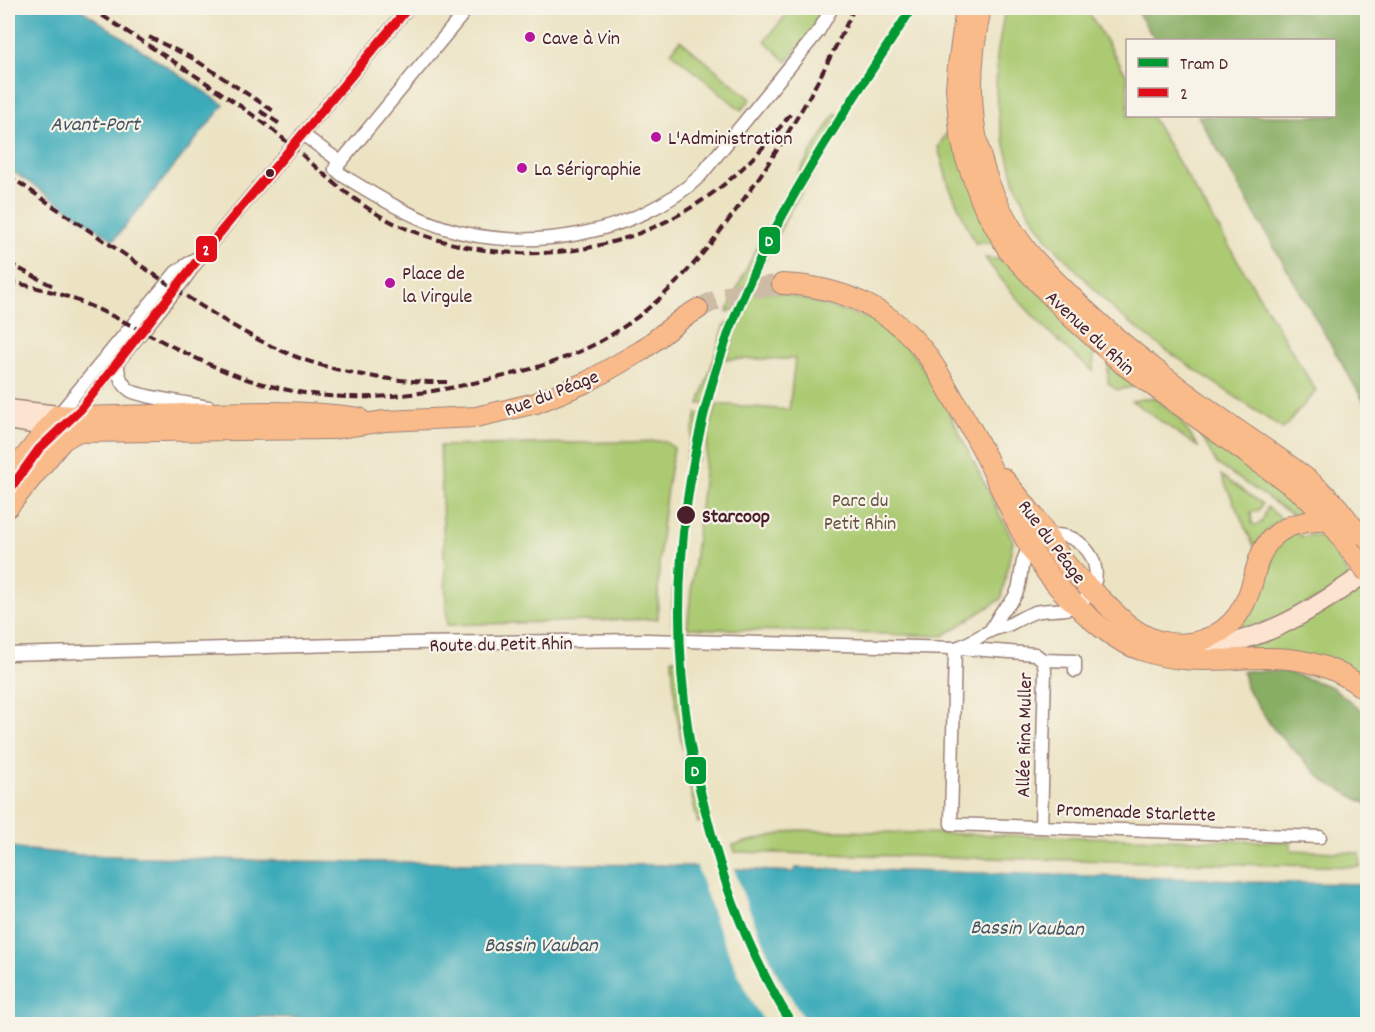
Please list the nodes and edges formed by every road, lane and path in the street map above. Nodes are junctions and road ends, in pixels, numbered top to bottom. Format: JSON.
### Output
{"nodes":[{"id":1,"x":408,"y":8,"type":"edge"},
{"id":2,"x":468,"y":8,"type":"edge"},
{"id":3,"x":832,"y":8,"type":"edge"},
{"id":4,"x":966,"y":8,"type":"edge"},
{"id":5,"x":981,"y":8,"type":"edge"},
{"id":6,"x":302,"y":134,"type":"junction"},
{"id":7,"x":335,"y":169,"type":"junction"},
{"id":8,"x":203,"y":253,"type":"junction"},
{"id":9,"x":782,"y":284,"type":"tunnel mouth"},
{"id":10,"x":698,"y":309,"type":"tunnel mouth"},
{"id":11,"x":118,"y":363,"type":"junction"},
{"id":12,"x":8,"y":409,"type":"edge"},
{"id":13,"x":234,"y":412,"type":"junction"},
{"id":14,"x":8,"y":420,"type":"edge"},
{"id":15,"x":385,"y":421,"type":"junction"},
{"id":16,"x":63,"y":424,"type":"junction"},
{"id":17,"x":987,"y":458,"type":"junction"},
{"id":18,"x":8,"y":478,"type":"edge"},
{"id":19,"x":8,"y":492,"type":"edge"},
{"id":20,"x":8,"y":507,"type":"edge"},
{"id":21,"x":1330,"y":521,"type":"junction"},
{"id":22,"x":1047,"y":537,"type":"junction"},
{"id":23,"x":1358,"y":540,"type":"edge"},
{"id":24,"x":1030,"y":549,"type":"junction"},
{"id":25,"x":1368,"y":572,"type":"edge"},
{"id":26,"x":1092,"y":590,"type":"junction"},
{"id":27,"x":1077,"y":606,"type":"junction"},
{"id":28,"x":990,"y":631,"type":"junction"},
{"id":29,"x":1153,"y":647,"type":"junction"},
{"id":30,"x":956,"y":648,"type":"junction"},
{"id":31,"x":1214,"y":648,"type":"junction"},
{"id":32,"x":8,"y":654,"type":"edge"},
{"id":33,"x":1042,"y":660,"type":"junction"},
{"id":34,"x":1075,"y":671,"type":"dead end"},
{"id":35,"x":1368,"y":692,"type":"edge"},
{"id":36,"x":1041,"y":828,"type":"junction"},
{"id":37,"x":1320,"y":837,"type":"dead end"}],
"edges":[{"from":1,"to":6,"type":"street"},
{"from":2,"to":7,"type":"street"},
{"from":3,"to":7,"type":"street"},
{"from":4,"to":21,"type":"main road","name":"Avenue du Rhin"},
{"from":5,"to":23,"type":"main road","name":"Avenue du Rhin"},
{"from":6,"to":7,"type":"street"},
{"from":6,"to":8,"type":"street"},
{"from":8,"to":11,"type":"street"},
{"from":8,"to":16,"type":"street"},
{"from":9,"to":17,"type":"main road","name":"Rue du Péage"},
{"from":10,"to":15,"type":"main road","name":"Rue du Péage"},
{"from":11,"to":13,"type":"street","name":"Rue du Péage"},
{"from":11,"to":16,"type":"street"},
{"from":12,"to":16,"type":"main road"},
{"from":13,"to":15,"type":"main road","name":"Rue du Péage"},
{"from":13,"to":16,"type":"main road","name":"Rue du Péage"},
{"from":14,"to":16,"type":"main road"},
{"from":15,"to":16,"type":"main road","name":"Rue du Péage"},
{"from":16,"to":18,"type":"main road"},
{"from":16,"to":19,"type":"main road"},
{"from":16,"to":20,"type":"main road"},
{"from":17,"to":22,"type":"main road","name":"Rue du Péage"},
{"from":17,"to":24,"type":"main road","name":"Rue du Péage"},
{"from":21,"to":23,"type":"main road","name":"Avenue du Rhin"},
{"from":21,"to":31,"type":"main road"},
{"from":22,"to":24,"type":"street"},
{"from":22,"to":26,"type":"main road","name":"Rue du Péage"},
{"from":22,"to":26,"type":"street"},
{"from":23,"to":25,"type":"main road","name":"Avenue du Rhin","bridge":true},
{"from":24,"to":27,"type":"main road","name":"Rue du Péage"},
{"from":24,"to":28,"type":"street","name":"Route du Petit Rhin"},
{"from":25,"to":31,"type":"main road"},
{"from":26,"to":27,"type":"street"},
{"from":26,"to":29,"type":"main road","name":"Rue du Péage"},
{"from":27,"to":28,"type":"street","name":"Route du Petit Rhin"},
{"from":27,"to":29,"type":"main road","name":"Rue du Péage"},
{"from":28,"to":30,"type":"street","name":"Route du Petit Rhin"},
{"from":29,"to":31,"type":"main road"},
{"from":30,"to":32,"type":"street","name":"Route du Petit Rhin"},
{"from":30,"to":33,"type":"street","name":"Allée Rina Muller"},
{"from":30,"to":36,"type":"street","name":"Promenade Starlette"},
{"from":31,"to":35,"type":"main road"},
{"from":33,"to":34,"type":"street"},
{"from":33,"to":36,"type":"street","name":"Allée Rina Muller"},
{"from":36,"to":37,"type":"street","name":"Promenade Starlette"}]}
